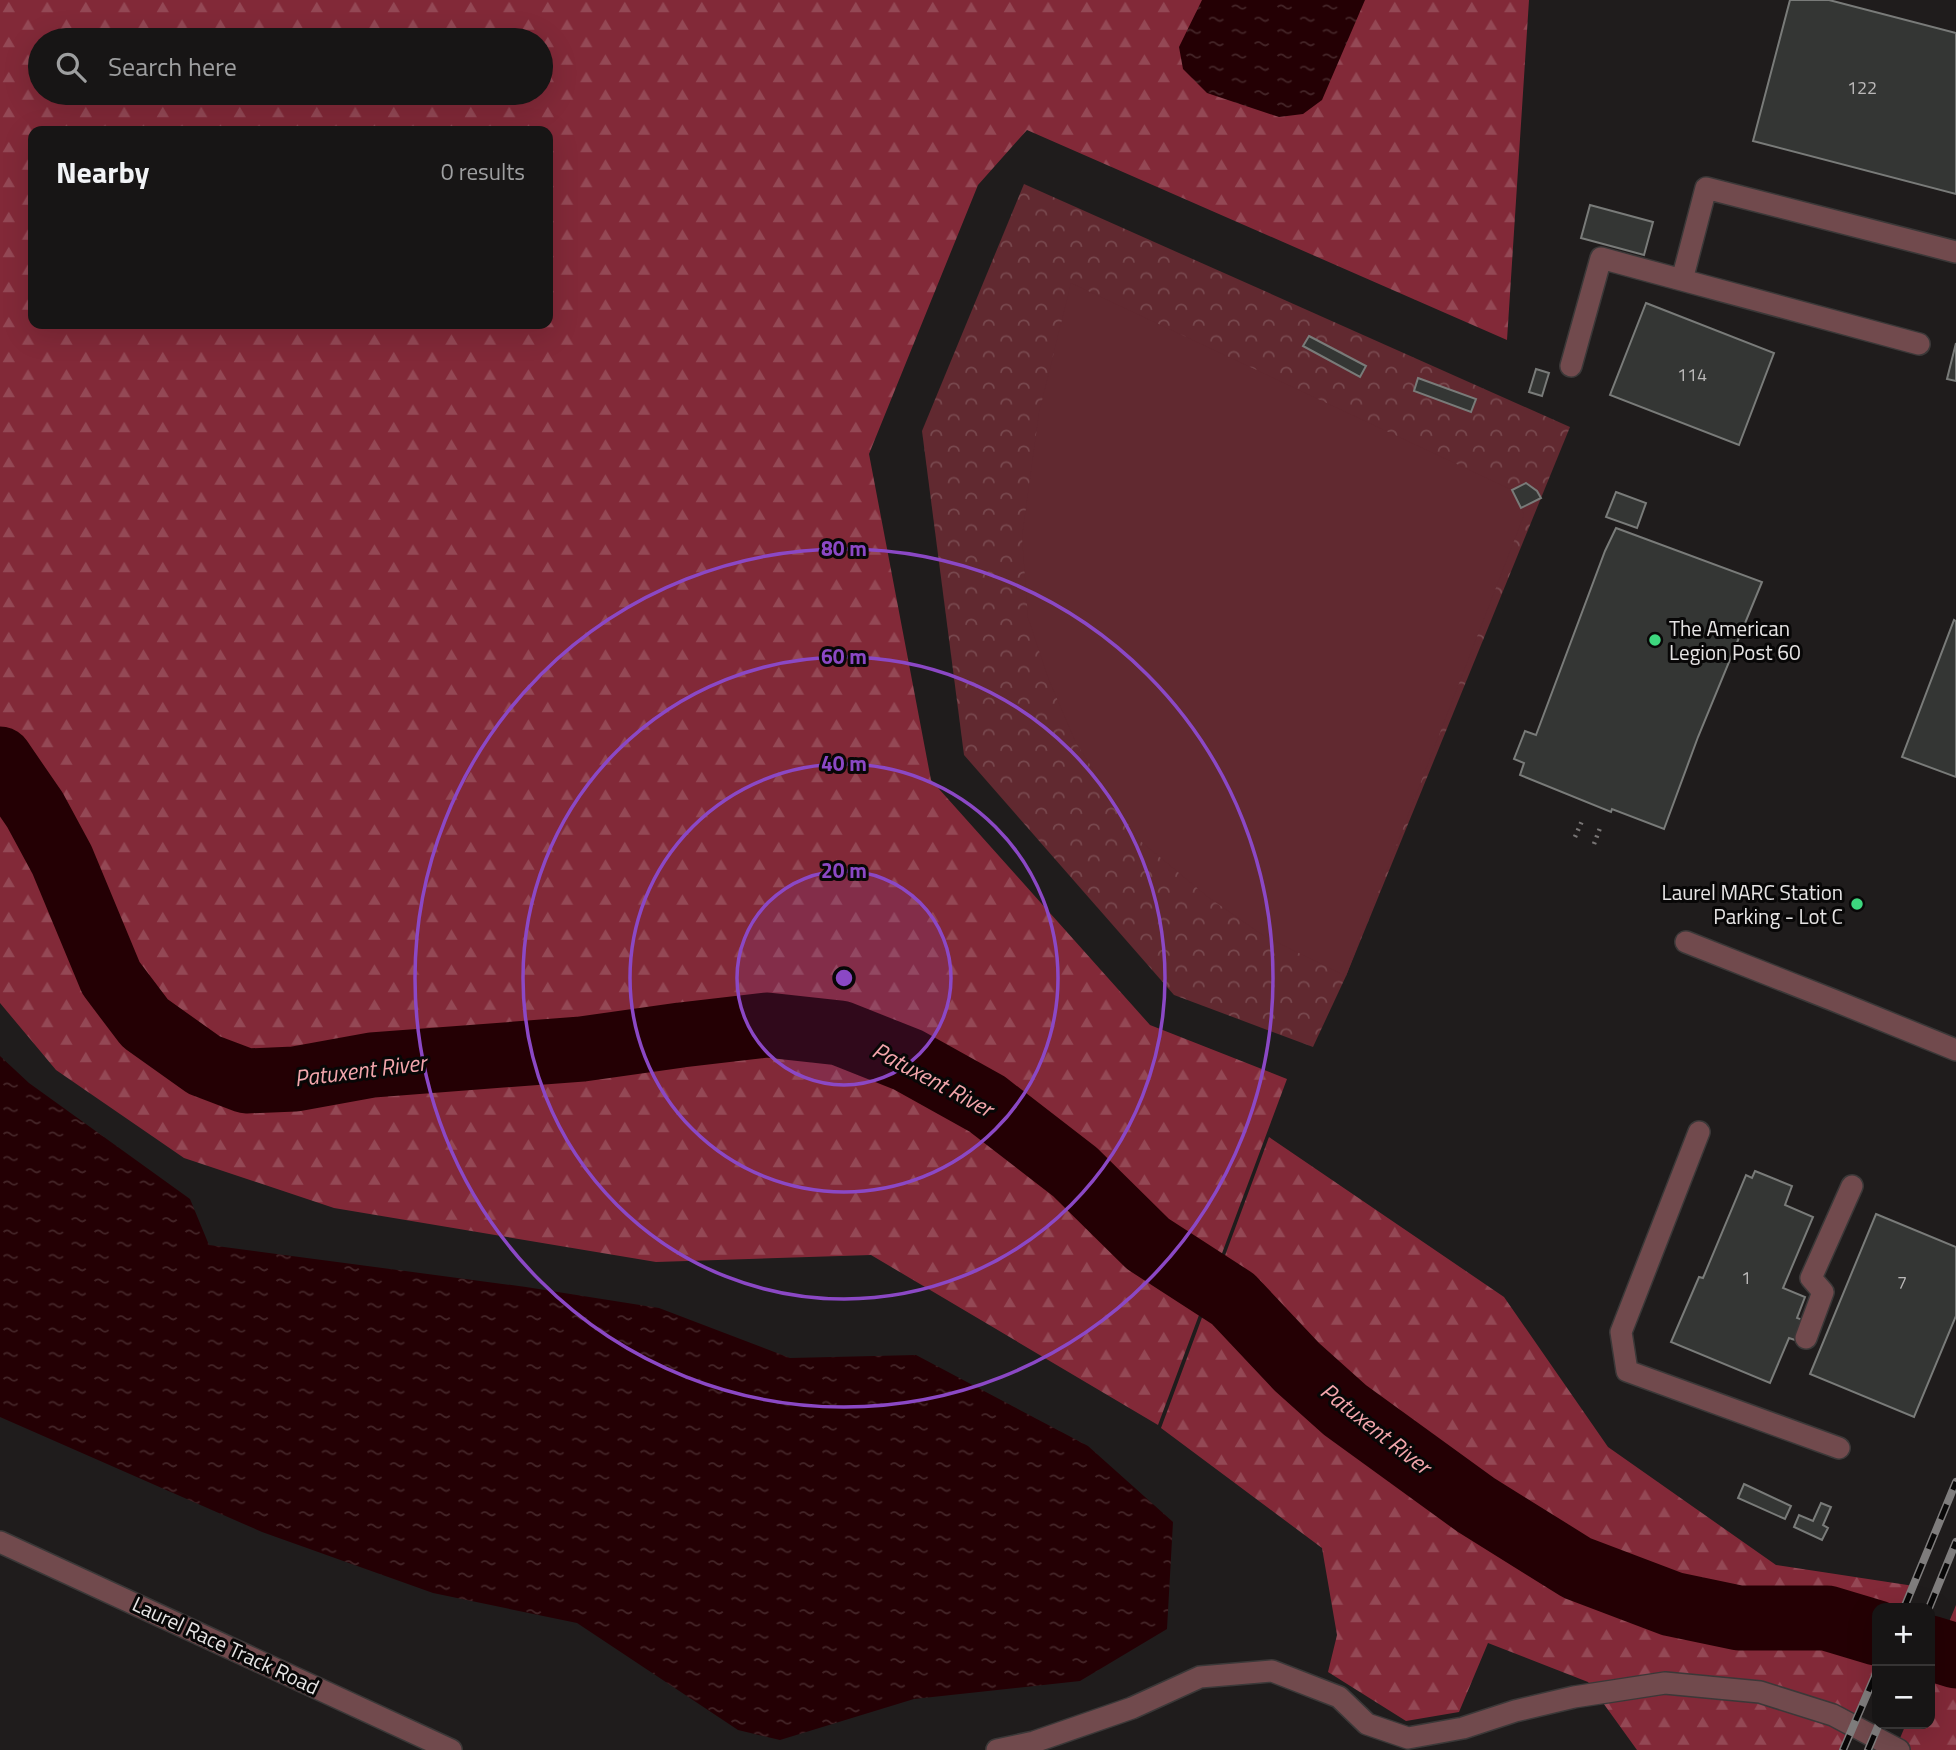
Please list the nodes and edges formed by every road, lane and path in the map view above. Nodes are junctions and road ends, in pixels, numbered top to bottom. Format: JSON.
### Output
{"nodes":[{"id":1,"x":1956,"y":252,"type":"edge"},
{"id":2,"x":1682,"y":280,"type":"junction"},
{"id":3,"x":1919,"y":344,"type":"dead end"},
{"id":4,"x":1571,"y":366,"type":"dead end"},
{"id":5,"x":1582,"y":821,"type":"dead end"},
{"id":6,"x":1600,"y":828,"type":"dead end"},
{"id":7,"x":1575,"y":837,"type":"dead end"},
{"id":8,"x":1594,"y":844,"type":"dead end"},
{"id":9,"x":1686,"y":942,"type":"dead end"},
{"id":10,"x":1956,"y":1050,"type":"edge"},
{"id":11,"x":1699,"y":1132,"type":"dead end"},
{"id":12,"x":1852,"y":1186,"type":"dead end"},
{"id":13,"x":1806,"y":1338,"type":"dead end"},
{"id":14,"x":1839,"y":1448,"type":"dead end"},
{"id":15,"x":0,"y":1542,"type":"edge"},
{"id":16,"x":451,"y":1750,"type":"edge"},
{"id":17,"x":997,"y":1750,"type":"edge"},
{"id":18,"x":1899,"y":1750,"type":"edge"}],
"edges":[{"from":1,"to":2,"type":"street"},
{"from":2,"to":3,"type":"street"},
{"from":2,"to":4,"type":"street"},
{"from":5,"to":7,"type":"path"},
{"from":6,"to":8,"type":"path"},
{"from":9,"to":10,"type":"street"},
{"from":11,"to":14,"type":"street"},
{"from":12,"to":13,"type":"street"},
{"from":15,"to":16,"type":"street","name":"Laurel Race Track Road"},
{"from":17,"to":18,"type":"street"}]}
